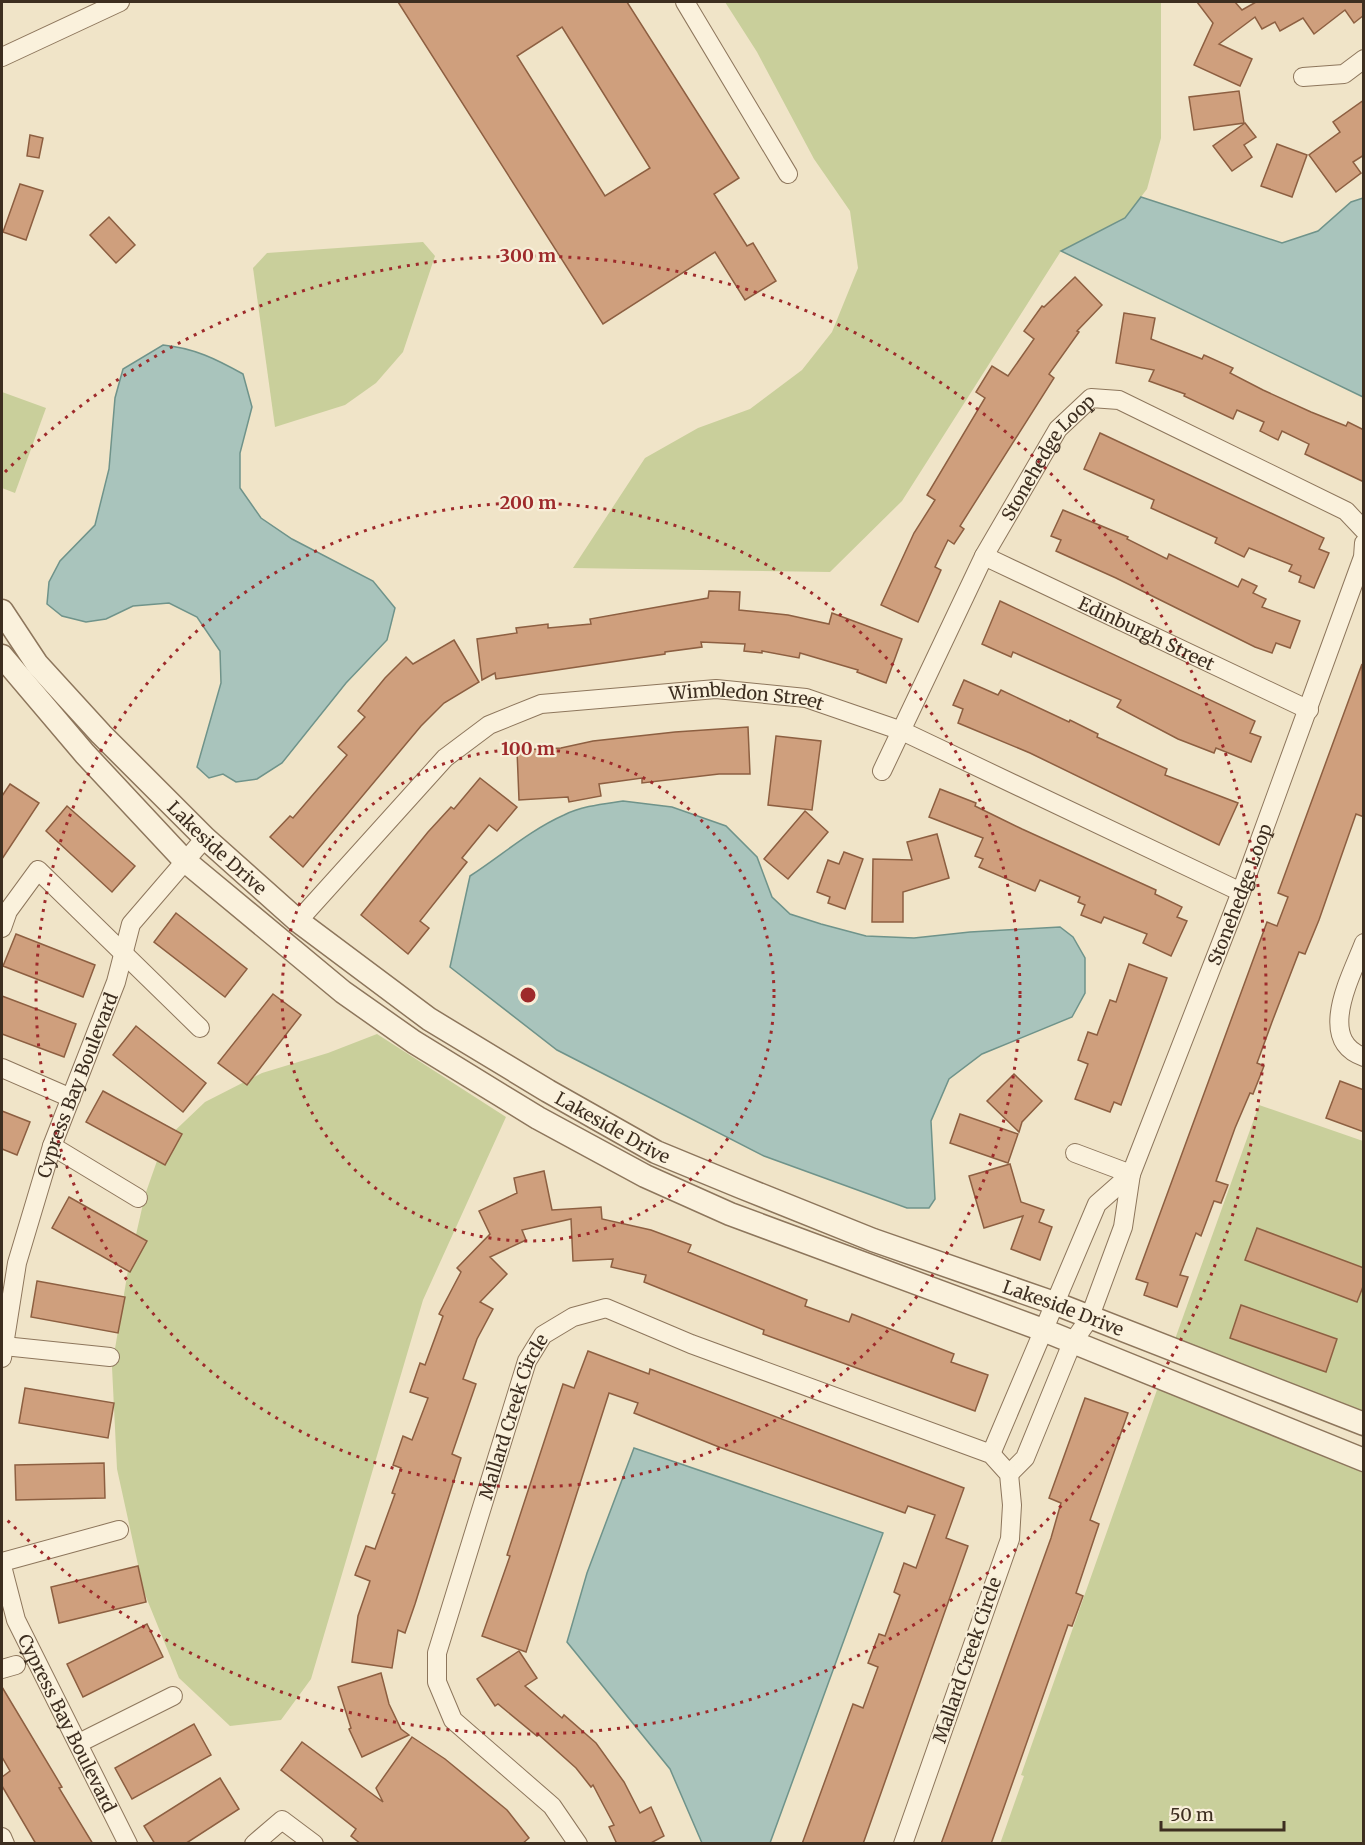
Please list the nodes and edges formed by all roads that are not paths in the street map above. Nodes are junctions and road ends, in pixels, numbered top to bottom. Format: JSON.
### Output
{"nodes":[{"id":1,"x":120,"y":2,"type":"edge"},
{"id":2,"x":685,"y":2,"type":"edge"},
{"id":3,"x":2,"y":57,"type":"edge"},
{"id":4,"x":1364,"y":59,"type":"edge"},
{"id":5,"x":1303,"y":77,"type":"dead end"},
{"id":6,"x":788,"y":174,"type":"dead end"},
{"id":7,"x":1364,"y":530,"type":"edge"},
{"id":8,"x":1364,"y":543,"type":"edge"},
{"id":9,"x":984,"y":556,"type":"junction"},
{"id":10,"x":2,"y":611,"type":"edge"},
{"id":11,"x":2,"y":656,"type":"edge"},
{"id":12,"x":1309,"y":710,"type":"junction"},
{"id":13,"x":902,"y":731,"type":"junction"},
{"id":14,"x":882,"y":771,"type":"dead end"},
{"id":15,"x":205,"y":837,"type":"junction"},
{"id":16,"x":184,"y":860,"type":"junction"},
{"id":17,"x":1241,"y":892,"type":"junction"},
{"id":18,"x":298,"y":921,"type":"junction"},
{"id":19,"x":2,"y":928,"type":"edge"},
{"id":20,"x":1364,"y":943,"type":"edge"},
{"id":21,"x":122,"y":954,"type":"junction"},
{"id":22,"x":200,"y":1028,"type":"dead end"},
{"id":23,"x":1364,"y":1057,"type":"edge"},
{"id":24,"x":2,"y":1068,"type":"edge"},
{"id":25,"x":71,"y":1098,"type":"junction"},
{"id":26,"x":52,"y":1146,"type":"junction"},
{"id":27,"x":1075,"y":1153,"type":"dead end"},
{"id":28,"x":1131,"y":1174,"type":"junction"},
{"id":29,"x":138,"y":1198,"type":"dead end"},
{"id":30,"x":9,"y":1260,"type":"edge"},
{"id":31,"x":1054,"y":1303,"type":"junction"},
{"id":32,"x":1089,"y":1319,"type":"junction"},
{"id":33,"x":1043,"y":1330,"type":"junction"},
{"id":34,"x":1072,"y":1343,"type":"junction"},
{"id":35,"x":3,"y":1352,"type":"edge"},
{"id":36,"x":110,"y":1357,"type":"dead end"},
{"id":37,"x":1364,"y":1424,"type":"edge"},
{"id":38,"x":991,"y":1454,"type":"junction"},
{"id":39,"x":1364,"y":1460,"type":"edge"},
{"id":40,"x":1009,"y":1474,"type":"junction"},
{"id":41,"x":119,"y":1530,"type":"dead end"},
{"id":42,"x":2,"y":1564,"type":"edge"},
{"id":43,"x":173,"y":1696,"type":"dead end"},
{"id":44,"x":79,"y":1743,"type":"junction"},
{"id":45,"x":2,"y":1837,"type":"edge"},
{"id":46,"x":5,"y":1844,"type":"edge"},
{"id":47,"x":128,"y":1844,"type":"edge"},
{"id":48,"x":255,"y":1844,"type":"edge"},
{"id":49,"x":314,"y":1844,"type":"edge"},
{"id":50,"x":578,"y":1844,"type":"edge"},
{"id":51,"x":903,"y":1844,"type":"edge"}],
"edges":[{"from":1,"to":3,"type":"street"},
{"from":2,"to":6,"type":"street"},
{"from":4,"to":5,"type":"street"},
{"from":7,"to":9,"type":"street","name":"Stonehedge Loop"},
{"from":8,"to":12,"type":"street","name":"Stonehedge Loop"},
{"from":9,"to":12,"type":"street","name":"Edinburgh Street"},
{"from":9,"to":13,"type":"street","name":"Stonehedge Loop"},
{"from":10,"to":15,"type":"street","name":"Lakeside Drive"},
{"from":11,"to":16,"type":"street","name":"Lakeside Drive"},
{"from":12,"to":17,"type":"street","name":"Stonehedge Loop"},
{"from":13,"to":14,"type":"street","name":"Stonehedge Loop"},
{"from":13,"to":17,"type":"street","name":"Wimbledon Street"},
{"from":13,"to":18,"type":"street","name":"Wimbledon Street"},
{"from":15,"to":16,"type":"street","name":"Cypress Bay Boulevard"},
{"from":15,"to":18,"type":"street","name":"Lakeside Drive"},
{"from":16,"to":21,"type":"street","name":"Cypress Bay Boulevard"},
{"from":16,"to":33,"type":"street","name":"Lakeside Drive"},
{"from":17,"to":28,"type":"street","name":"Stonehedge Loop"},
{"from":18,"to":31,"type":"street","name":"Lakeside Drive"},
{"from":19,"to":21,"type":"street"},
{"from":20,"to":23,"type":"street"},
{"from":21,"to":22,"type":"street"},
{"from":21,"to":25,"type":"street","name":"Cypress Bay Boulevard"},
{"from":24,"to":25,"type":"street"},
{"from":25,"to":26,"type":"street","name":"Cypress Bay Boulevard"},
{"from":26,"to":29,"type":"street"},
{"from":26,"to":30,"type":"street","name":"Cypress Bay Boulevard"},
{"from":27,"to":28,"type":"street"},
{"from":28,"to":31,"type":"street","name":"Stonehedge Loop"},
{"from":28,"to":32,"type":"street","name":"Stonehedge Loop"},
{"from":30,"to":35,"type":"street","name":"Cypress Bay Boulevard"},
{"from":31,"to":32,"type":"street","name":"Lakeside Drive"},
{"from":31,"to":33,"type":"street","name":"Stonehedge Loop"},
{"from":32,"to":34,"type":"street","name":"Stonehedge Loop"},
{"from":32,"to":37,"type":"street","name":"Lakeside Drive"},
{"from":33,"to":34,"type":"street","name":"Lakeside Drive"},
{"from":33,"to":38,"type":"street"},
{"from":34,"to":39,"type":"street","name":"Lakeside Drive"},
{"from":34,"to":40,"type":"street"},
{"from":35,"to":36,"type":"street"},
{"from":38,"to":40,"type":"street","name":"Mallard Creek Circle"},
{"from":38,"to":50,"type":"street","name":"Mallard Creek Circle"},
{"from":40,"to":51,"type":"street","name":"Mallard Creek Circle"},
{"from":41,"to":42,"type":"street"},
{"from":42,"to":44,"type":"street","name":"Cypress Bay Boulevard"},
{"from":43,"to":44,"type":"street"},
{"from":44,"to":47,"type":"street","name":"Cypress Bay Boulevard"},
{"from":45,"to":46,"type":"street"},
{"from":48,"to":49,"type":"street"}]}
